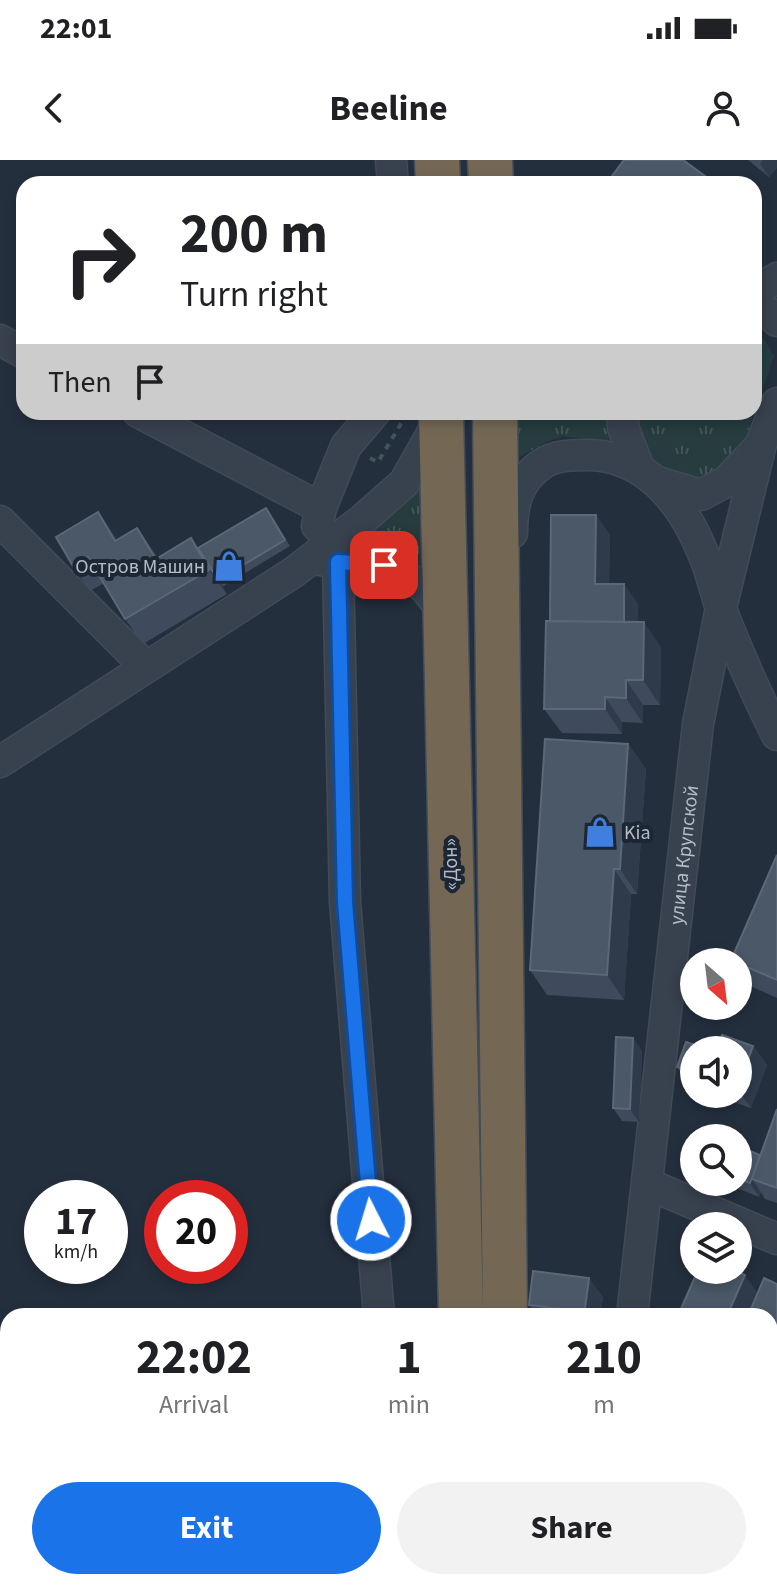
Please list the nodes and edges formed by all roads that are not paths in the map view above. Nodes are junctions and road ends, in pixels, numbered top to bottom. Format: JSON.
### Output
{"nodes":[{"id":1,"x":777,"y":403,"type":"edge"},
{"id":2,"x":153,"y":420,"type":"edge"},
{"id":3,"x":368,"y":420,"type":"edge"},
{"id":4,"x":427,"y":420,"type":"edge"},
{"id":5,"x":429,"y":420,"type":"edge"},
{"id":6,"x":495,"y":420,"type":"edge"},
{"id":7,"x":623,"y":420,"type":"edge"},
{"id":8,"x":761,"y":444,"type":"junction"},
{"id":9,"x":648,"y":474,"type":"junction"},
{"id":10,"x":321,"y":508,"type":"junction"},
{"id":11,"x":0,"y":521,"type":"edge"},
{"id":12,"x":324,"y":560,"type":"junction"},
{"id":13,"x":721,"y":608,"type":"junction"},
{"id":14,"x":445,"y":613,"type":"junction"},
{"id":15,"x":499,"y":658,"type":"junction"},
{"id":16,"x":146,"y":667,"type":"junction"},
{"id":17,"x":777,"y":735,"type":"edge"},
{"id":18,"x":0,"y":762,"type":"edge"},
{"id":19,"x":648,"y":1184,"type":"junction"},
{"id":20,"x":777,"y":1239,"type":"edge"},
{"id":21,"x":378,"y":1308,"type":"edge"},
{"id":22,"x":461,"y":1308,"type":"edge"},
{"id":23,"x":505,"y":1308,"type":"edge"},
{"id":24,"x":633,"y":1308,"type":"edge"}],
"edges":[{"from":1,"to":8,"type":"street","name":"улица Крупской"},
{"from":2,"to":10,"type":"street"},
{"from":3,"to":10,"type":"street"},
{"from":4,"to":12,"type":"street"},
{"from":5,"to":14,"type":"highway","name":"«Дон»"},
{"from":6,"to":15,"type":"highway"},
{"from":7,"to":9,"type":"street"},
{"from":8,"to":9,"type":"street"},
{"from":8,"to":13,"type":"street","name":"улица Крупской"},
{"from":9,"to":13,"type":"street"},
{"from":9,"to":15,"type":"street"},
{"from":10,"to":12,"type":"street"},
{"from":11,"to":16,"type":"street"},
{"from":12,"to":14,"type":"street"},
{"from":12,"to":16,"type":"street"},
{"from":12,"to":21,"type":"street"},
{"from":13,"to":17,"type":"street"},
{"from":13,"to":19,"type":"street","name":"улица Крупской"},
{"from":14,"to":22,"type":"highway","name":"«Дон»"},
{"from":15,"to":23,"type":"highway"},
{"from":16,"to":18,"type":"street"},
{"from":19,"to":20,"type":"street"},
{"from":19,"to":24,"type":"street","name":"улица Крупской"}]}
